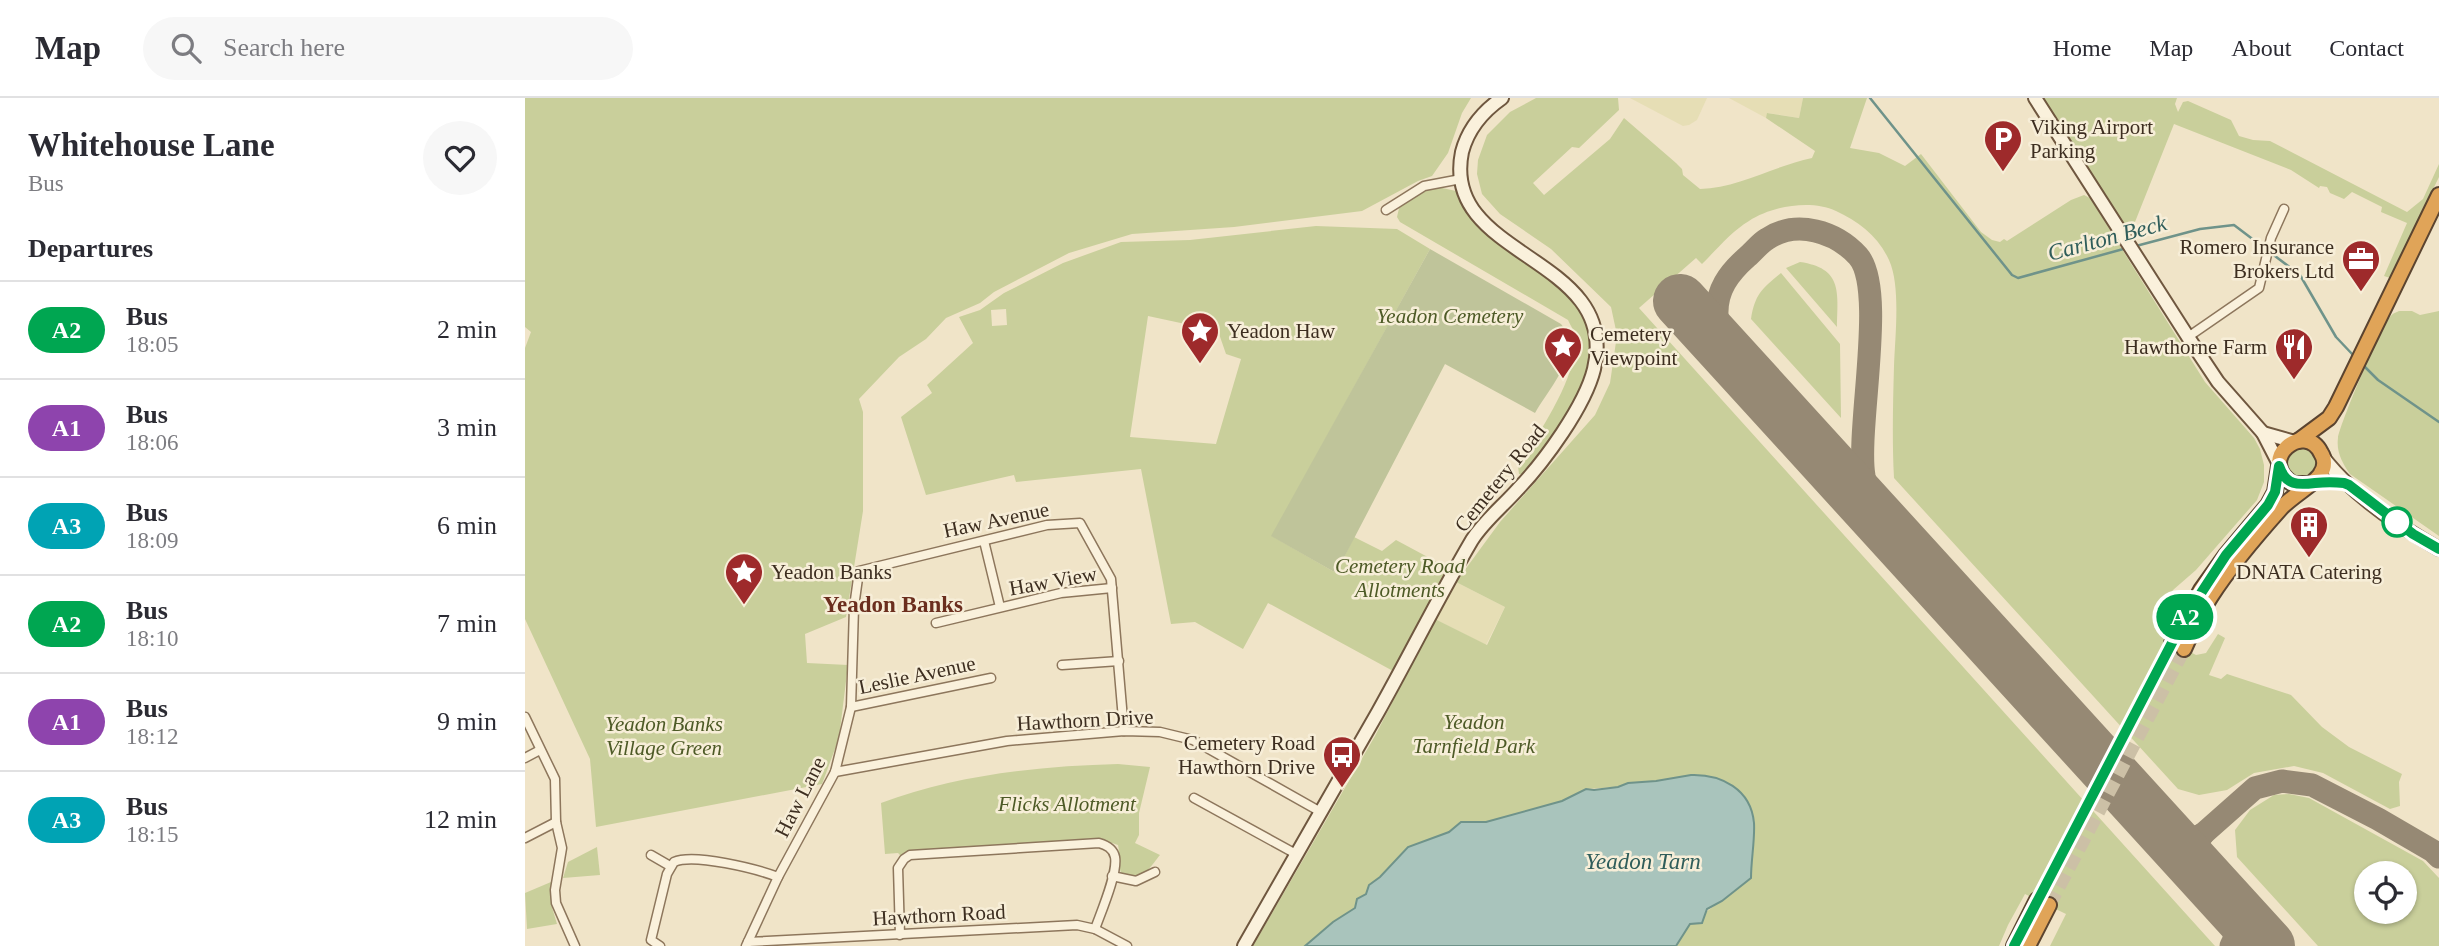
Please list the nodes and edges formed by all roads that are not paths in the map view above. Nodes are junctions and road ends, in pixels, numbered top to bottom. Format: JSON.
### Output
{"nodes":[{"id":1,"x":1501,"y":98,"type":"edge"},
{"id":2,"x":2035,"y":98,"type":"edge"},
{"id":3,"x":1461,"y":179,"type":"junction"},
{"id":4,"x":2439,"y":195,"type":"edge"},
{"id":5,"x":2284,"y":209,"type":"dead end"},
{"id":6,"x":1386,"y":210,"type":"dead end"},
{"id":7,"x":2188,"y":337,"type":"junction"},
{"id":8,"x":2329,"y":418,"type":"junction"},
{"id":9,"x":2263,"y":433,"type":"junction"},
{"id":10,"x":2296,"y":441,"type":"junction"},
{"id":11,"x":2323,"y":455,"type":"junction"},
{"id":12,"x":2279,"y":465,"type":"junction"},
{"id":13,"x":2344,"y":483,"type":"junction"},
{"id":14,"x":2310,"y":484,"type":"junction"},
{"id":15,"x":984,"y":541,"type":"junction"},
{"id":16,"x":2439,"y":549,"type":"edge"},
{"id":17,"x":2231,"y":559,"type":"junction"},
{"id":18,"x":859,"y":571,"type":"joint"},
{"id":19,"x":1112,"y":588,"type":"junction"},
{"id":20,"x":1000,"y":607,"type":"junction"},
{"id":21,"x":936,"y":623,"type":"dead end"},
{"id":22,"x":2178,"y":646,"type":"tunnel mouth"},
{"id":23,"x":1119,"y":661,"type":"junction"},
{"id":24,"x":1062,"y":665,"type":"dead end"},
{"id":25,"x":991,"y":678,"type":"dead end"},
{"id":26,"x":851,"y":707,"type":"junction"},
{"id":27,"x":525,"y":717,"type":"edge"},
{"id":28,"x":1124,"y":731,"type":"junction"},
{"id":29,"x":540,"y":750,"type":"junction"},
{"id":30,"x":525,"y":758,"type":"edge"},
{"id":31,"x":835,"y":772,"type":"junction"},
{"id":32,"x":1194,"y":798,"type":"dead end"},
{"id":33,"x":1319,"y":811,"type":"junction"},
{"id":34,"x":556,"y":822,"type":"junction"},
{"id":35,"x":525,"y":838,"type":"edge"},
{"id":36,"x":1296,"y":854,"type":"junction"},
{"id":37,"x":652,"y":855,"type":"dead end"},
{"id":38,"x":670,"y":866,"type":"junction"},
{"id":39,"x":1155,"y":872,"type":"dead end"},
{"id":40,"x":1112,"y":876,"type":"junction"},
{"id":41,"x":778,"y":877,"type":"junction"},
{"id":42,"x":1095,"y":929,"type":"junction"},
{"id":43,"x":900,"y":935,"type":"junction"},
{"id":44,"x":649,"y":943,"type":"edge"},
{"id":45,"x":837,"y":943,"type":"edge"},
{"id":46,"x":747,"y":944,"type":"edge"},
{"id":47,"x":575,"y":946,"type":"edge"},
{"id":48,"x":660,"y":946,"type":"edge"},
{"id":49,"x":1127,"y":946,"type":"edge"},
{"id":50,"x":1244,"y":946,"type":"edge"},
{"id":51,"x":2014,"y":946,"type":"edge"},
{"id":52,"x":2028,"y":946,"type":"edge"}],
"edges":[{"from":1,"to":3,"type":"street","name":"Cemetery Road"},
{"from":2,"to":7,"type":"street"},
{"from":3,"to":6,"type":"street"},
{"from":3,"to":33,"type":"street","name":"Cemetery Road"},
{"from":4,"to":8,"type":"highway"},
{"from":5,"to":7,"type":"street"},
{"from":7,"to":9,"type":"street"},
{"from":8,"to":10,"type":"highway"},
{"from":8,"to":11,"type":"highway"},
{"from":9,"to":10,"type":"street"},
{"from":9,"to":12,"type":"street"},
{"from":10,"to":11,"type":"highway"},
{"from":10,"to":12,"type":"highway"},
{"from":11,"to":13,"type":"street"},
{"from":11,"to":14,"type":"highway"},
{"from":12,"to":14,"type":"highway"},
{"from":12,"to":17,"type":"highway"},
{"from":13,"to":14,"type":"street"},
{"from":13,"to":16,"type":"street"},
{"from":14,"to":17,"type":"highway"},
{"from":15,"to":18,"type":"street","name":"Haw Avenue"},
{"from":15,"to":19,"type":"street","name":"Haw Avenue"},
{"from":15,"to":20,"type":"street","name":"Haw View"},
{"from":17,"to":22,"type":"highway"},
{"from":18,"to":26,"type":"street","name":"Haw Lane"},
{"from":19,"to":20,"type":"street","name":"Haw View"},
{"from":19,"to":23,"type":"street","name":"Haw Avenue"},
{"from":20,"to":21,"type":"street","name":"Haw View"},
{"from":23,"to":24,"type":"street"},
{"from":23,"to":28,"type":"street","name":"Haw Avenue"},
{"from":25,"to":26,"type":"street","name":"Leslie Avenue"},
{"from":26,"to":31,"type":"street","name":"Haw Lane"},
{"from":27,"to":29,"type":"street"},
{"from":28,"to":31,"type":"street","name":"Hawthorn Drive"},
{"from":28,"to":33,"type":"street","name":"Hawthorn Drive"},
{"from":29,"to":30,"type":"street"},
{"from":29,"to":34,"type":"street"},
{"from":31,"to":41,"type":"street","name":"Haw Lane"},
{"from":32,"to":36,"type":"street"},
{"from":33,"to":36,"type":"street","name":"Cemetery Road"},
{"from":34,"to":35,"type":"street"},
{"from":34,"to":47,"type":"street"},
{"from":36,"to":50,"type":"street","name":"Cemetery Road"},
{"from":37,"to":38,"type":"street"},
{"from":38,"to":41,"type":"street"},
{"from":38,"to":44,"type":"street"},
{"from":39,"to":40,"type":"street"},
{"from":40,"to":42,"type":"street"},
{"from":40,"to":43,"type":"street"},
{"from":41,"to":46,"type":"street","name":"Haw Lane"},
{"from":42,"to":43,"type":"street","name":"Hawthorn Road"},
{"from":42,"to":49,"type":"street","name":"Hawthorn Road"},
{"from":43,"to":45,"type":"street","name":"Hawthorn Road"},
{"from":44,"to":48,"type":"street"},
{"from":45,"to":46,"type":"street","name":"Hawthorn Road"},
{"from":51,"to":52,"type":"highway"}]}
